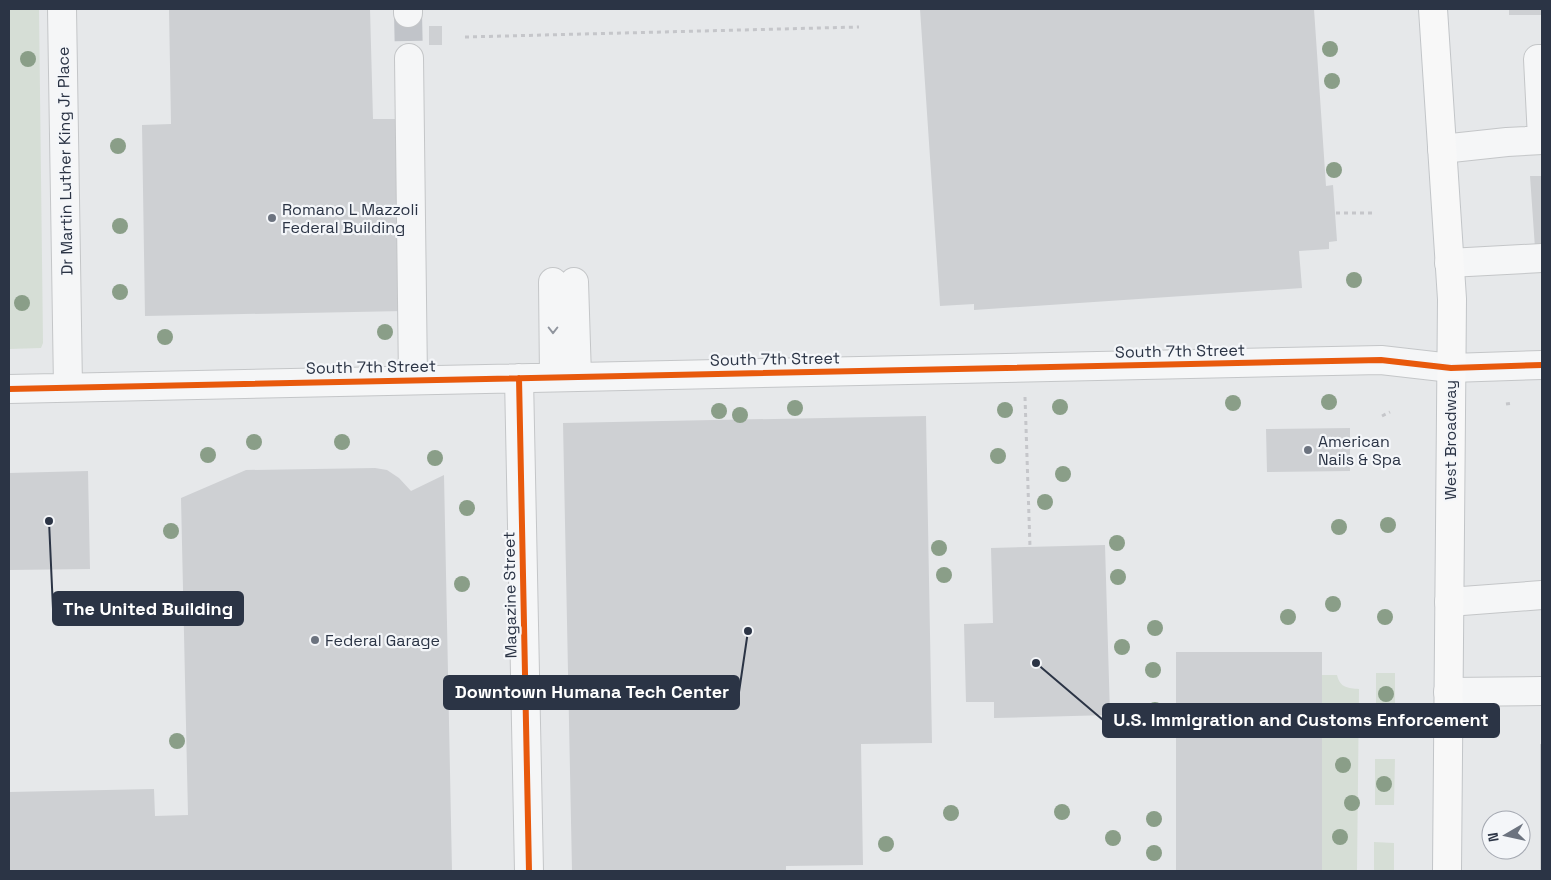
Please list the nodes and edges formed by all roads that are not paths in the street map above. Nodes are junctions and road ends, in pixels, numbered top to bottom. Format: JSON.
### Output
{"nodes":[{"id":1,"x":62,"y":9,"type":"edge"},
{"id":2,"x":1433,"y":9,"type":"edge"},
{"id":3,"x":409,"y":58,"type":"tunnel mouth"},
{"id":4,"x":1542,"y":59,"type":"edge"},
{"id":5,"x":1542,"y":139,"type":"edge"},
{"id":6,"x":1442,"y":149,"type":"junction"},
{"id":7,"x":1542,"y":258,"type":"edge"},
{"id":8,"x":1449,"y":263,"type":"junction"},
{"id":9,"x":564,"y":282,"type":"dead end"},
{"id":10,"x":1542,"y":365,"type":"edge"},
{"id":11,"x":1451,"y":368,"type":"junction"},
{"id":12,"x":565,"y":377,"type":"junction"},
{"id":13,"x":519,"y":378,"type":"junction"},
{"id":14,"x":413,"y":380,"type":"junction"},
{"id":15,"x":68,"y":387,"type":"junction"},
{"id":16,"x":9,"y":389,"type":"edge"},
{"id":17,"x":1542,"y":595,"type":"edge"},
{"id":18,"x":1449,"y":602,"type":"junction"},
{"id":19,"x":1542,"y":691,"type":"edge"},
{"id":20,"x":1448,"y":692,"type":"junction"},
{"id":21,"x":529,"y":871,"type":"edge"},
{"id":22,"x":1447,"y":871,"type":"edge"}],
"edges":[{"from":1,"to":15,"type":"street","name":"Dr Martin Luther King Jr Place"},
{"from":2,"to":6,"type":"main road","name":"West Broadway"},
{"from":3,"to":14,"type":"street"},
{"from":4,"to":5,"type":"street"},
{"from":5,"to":6,"type":"street"},
{"from":6,"to":8,"type":"main road","name":"West Broadway"},
{"from":7,"to":8,"type":"street"},
{"from":8,"to":11,"type":"main road","name":"West Broadway"},
{"from":9,"to":12,"type":"street"},
{"from":10,"to":11,"type":"street","name":"South 7th Street"},
{"from":11,"to":12,"type":"street","name":"South 7th Street"},
{"from":11,"to":18,"type":"main road","name":"West Broadway"},
{"from":12,"to":13,"type":"street","name":"South 7th Street"},
{"from":13,"to":14,"type":"street","name":"South 7th Street"},
{"from":13,"to":21,"type":"street","name":"Magazine Street"},
{"from":14,"to":15,"type":"street","name":"South 7th Street"},
{"from":15,"to":16,"type":"street","name":"South 7th Street"},
{"from":17,"to":18,"type":"street"},
{"from":18,"to":20,"type":"main road","name":"West Broadway"},
{"from":19,"to":20,"type":"street"},
{"from":20,"to":22,"type":"main road","name":"West Broadway"}]}
